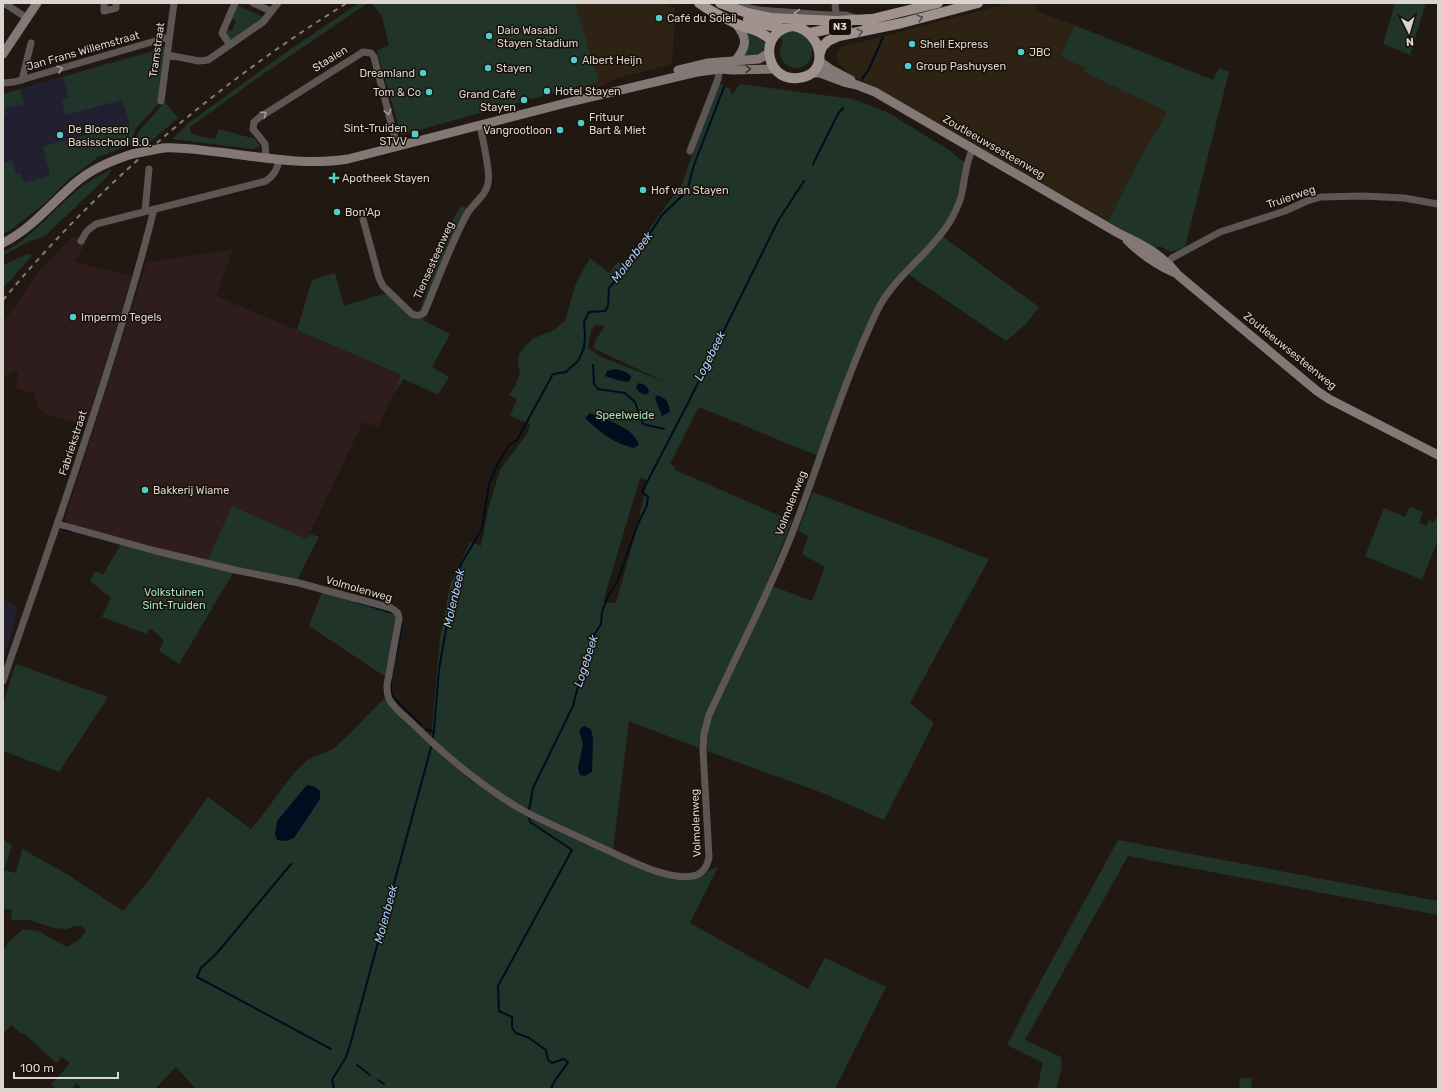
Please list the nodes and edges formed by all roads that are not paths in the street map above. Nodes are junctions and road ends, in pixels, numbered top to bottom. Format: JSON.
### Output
{"nodes":[{"id":1,"x":4,"y":3,"type":"edge"},
{"id":2,"x":37,"y":3,"type":"edge"},
{"id":3,"x":104,"y":3,"type":"edge"},
{"id":4,"x":116,"y":3,"type":"edge"},
{"id":5,"x":174,"y":3,"type":"edge"},
{"id":6,"x":235,"y":3,"type":"edge"},
{"id":7,"x":253,"y":3,"type":"edge"},
{"id":8,"x":278,"y":3,"type":"edge"},
{"id":9,"x":699,"y":3,"type":"edge"},
{"id":10,"x":718,"y":3,"type":"edge"},
{"id":11,"x":735,"y":3,"type":"edge"},
{"id":12,"x":835,"y":3,"type":"edge"},
{"id":13,"x":938,"y":3,"type":"edge"},
{"id":14,"x":978,"y":3,"type":"edge"},
{"id":15,"x":271,"y":11,"type":"junction"},
{"id":16,"x":836,"y":15,"type":"junction"},
{"id":17,"x":27,"y":18,"type":"junction"},
{"id":18,"x":858,"y":19,"type":"junction"},
{"id":19,"x":870,"y":19,"type":"junction"},
{"id":20,"x":736,"y":24,"type":"junction"},
{"id":21,"x":783,"y":29,"type":"junction"},
{"id":22,"x":810,"y":33,"type":"junction"},
{"id":23,"x":170,"y":37,"type":"junction"},
{"id":24,"x":771,"y":41,"type":"junction"},
{"id":25,"x":31,"y":43,"type":"dead end"},
{"id":26,"x":230,"y":45,"type":"junction"},
{"id":27,"x":769,"y":53,"type":"junction"},
{"id":28,"x":3,"y":54,"type":"edge"},
{"id":29,"x":168,"y":55,"type":"junction"},
{"id":30,"x":820,"y":57,"type":"junction"},
{"id":31,"x":734,"y":61,"type":"junction"},
{"id":32,"x":720,"y":65,"type":"junction"},
{"id":33,"x":775,"y":69,"type":"junction"},
{"id":34,"x":812,"y":73,"type":"junction"},
{"id":35,"x":22,"y":80,"type":"junction"},
{"id":36,"x":3,"y":83,"type":"edge"},
{"id":37,"x":857,"y":84,"type":"junction"},
{"id":38,"x":161,"y":101,"type":"dead end"},
{"id":39,"x":480,"y":125,"type":"junction"},
{"id":40,"x":398,"y":146,"type":"junction"},
{"id":41,"x":973,"y":148,"type":"junction"},
{"id":42,"x":690,"y":151,"type":"dead end"},
{"id":43,"x":266,"y":158,"type":"junction"},
{"id":44,"x":279,"y":160,"type":"junction"},
{"id":45,"x":149,"y":169,"type":"dead end"},
{"id":46,"x":1438,"y":204,"type":"edge"},
{"id":47,"x":154,"y":209,"type":"junction"},
{"id":48,"x":145,"y":211,"type":"junction"},
{"id":49,"x":363,"y":219,"type":"dead end"},
{"id":50,"x":81,"y":241,"type":"dead end"},
{"id":51,"x":3,"y":243,"type":"edge"},
{"id":52,"x":1166,"y":265,"type":"junction"},
{"id":53,"x":1438,"y":455,"type":"edge"},
{"id":54,"x":58,"y":524,"type":"junction"},
{"id":55,"x":3,"y":681,"type":"edge"}],
"edges":[{"from":1,"to":17,"type":"street"},
{"from":2,"to":17,"type":"main road"},
{"from":3,"to":4,"type":"street"},
{"from":5,"to":23,"type":"street","name":"Tramstraat"},
{"from":6,"to":26,"type":"street"},
{"from":7,"to":15,"type":"street"},
{"from":8,"to":15,"type":"street"},
{"from":9,"to":20,"type":"main road"},
{"from":10,"to":18,"type":"main road"},
{"from":10,"to":21,"type":"main road"},
{"from":16,"to":11,"type":"street","one_way":true},
{"from":12,"to":16,"type":"street"},
{"from":13,"to":19,"type":"main road","number":"N3"},
{"from":30,"to":14,"type":"main road","number":"N3","one_way":true},
{"from":15,"to":26,"type":"street"},
{"from":16,"to":18,"type":"street"},
{"from":17,"to":28,"type":"main road"},
{"from":18,"to":19,"type":"main road"},
{"from":19,"to":22,"type":"main road","number":"N3"},
{"from":20,"to":24,"type":"main road"},
{"from":20,"to":31,"type":"main road"},
{"from":21,"to":22,"type":"main road"},
{"from":21,"to":24,"type":"main road"},
{"from":22,"to":30,"type":"main road","number":"N3"},
{"from":23,"to":29,"type":"street","name":"Tramstraat"},
{"from":35,"to":23,"type":"street","name":"Jan Frans Willemstraat","one_way":true},
{"from":24,"to":27,"type":"main road"},
{"from":25,"to":35,"type":"street"},
{"from":26,"to":29,"type":"street"},
{"from":27,"to":31,"type":"main road"},
{"from":27,"to":33,"type":"main road"},
{"from":29,"to":38,"type":"street","name":"Tramstraat"},
{"from":30,"to":34,"type":"main road","number":"N3"},
{"from":30,"to":37,"type":"main road","name":"Zoutleeuwsesteenweg"},
{"from":31,"to":32,"type":"main road"},
{"from":32,"to":33,"type":"main road","one_way":true},
{"from":32,"to":39,"type":"main road"},
{"from":32,"to":42,"type":"street"},
{"from":33,"to":34,"type":"main road"},
{"from":34,"to":37,"type":"main road","name":"Zoutleeuwsesteenweg"},
{"from":35,"to":36,"type":"street","name":"Jan Frans Willemstraat"},
{"from":37,"to":41,"type":"main road","name":"Zoutleeuwsesteenweg"},
{"from":39,"to":40,"type":"main road"},
{"from":39,"to":49,"type":"street","name":"Tiensesteenweg"},
{"from":43,"to":40,"type":"street","name":"Staaien","one_way":true},
{"from":40,"to":44,"type":"main road"},
{"from":41,"to":52,"type":"main road","name":"Zoutleeuwsesteenweg"},
{"from":41,"to":54,"type":"street","name":"Volmolenweg"},
{"from":43,"to":44,"type":"main road"},
{"from":43,"to":51,"type":"main road","bridge":true},
{"from":44,"to":47,"type":"street"},
{"from":45,"to":48,"type":"street"},
{"from":46,"to":52,"type":"street","name":"Truierweg"},
{"from":47,"to":48,"type":"street"},
{"from":47,"to":54,"type":"street","name":"Fabriekstraat"},
{"from":48,"to":50,"type":"street"},
{"from":52,"to":53,"type":"main road","name":"Zoutleeuwsesteenweg"},
{"from":54,"to":55,"type":"street","name":"Fabriekstraat"}]}
